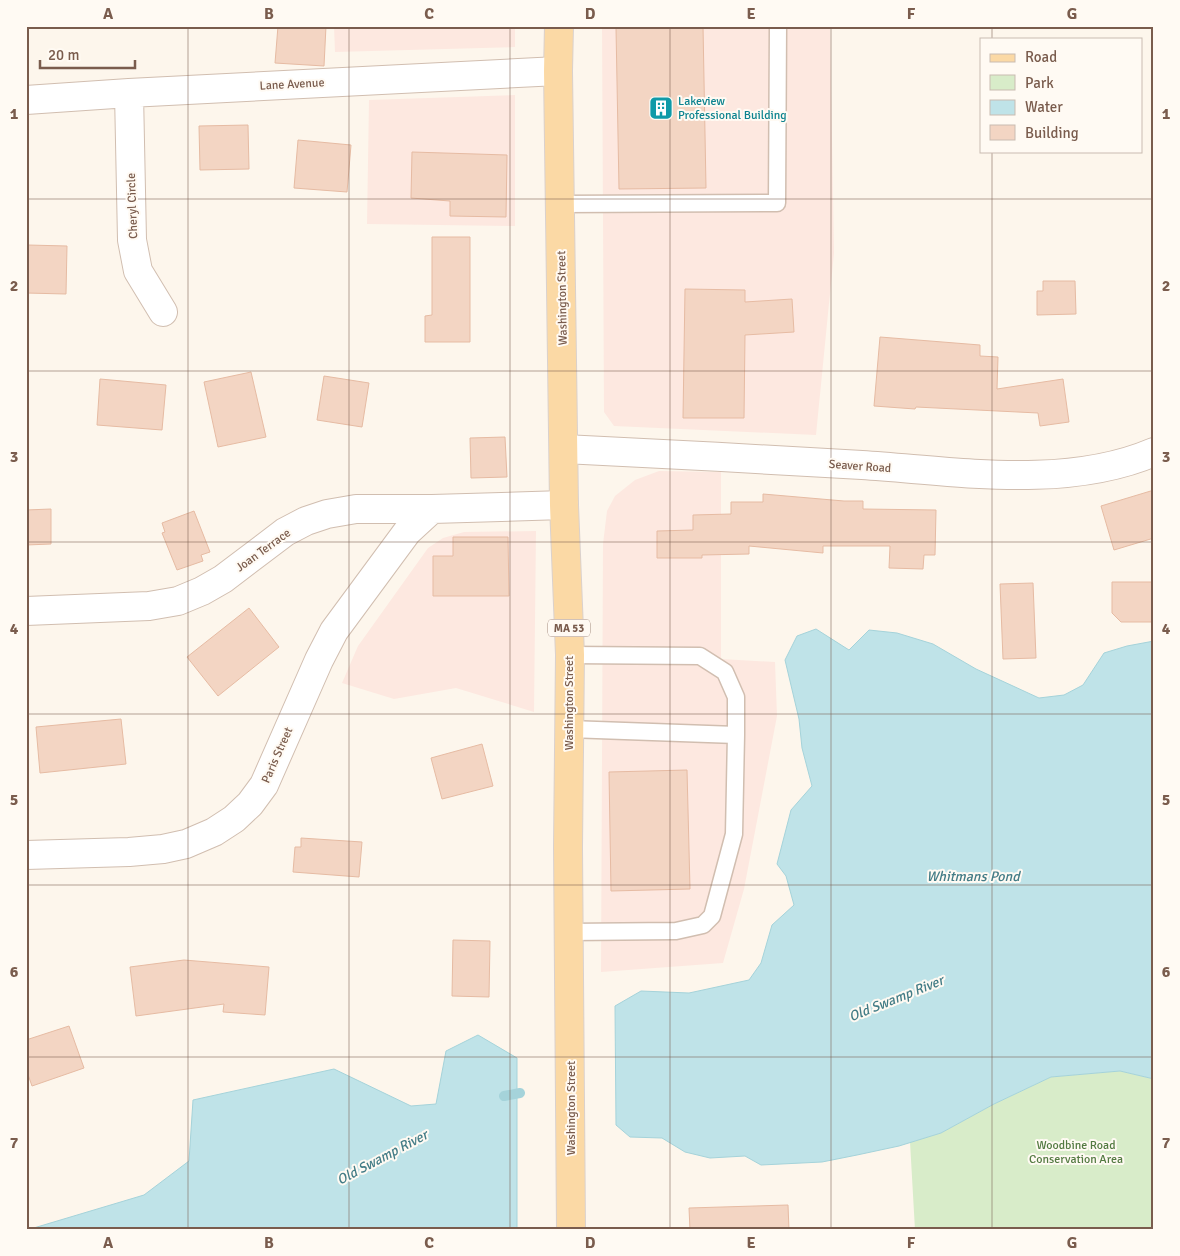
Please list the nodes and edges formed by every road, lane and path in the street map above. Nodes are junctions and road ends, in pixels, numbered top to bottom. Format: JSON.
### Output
{"nodes":[{"id":1,"x":559,"y":26,"type":"edge"},
{"id":2,"x":778,"y":26,"type":"edge"},
{"id":3,"x":558,"y":70,"type":"junction"},
{"id":4,"x":128,"y":93,"type":"junction"},
{"id":5,"x":26,"y":100,"type":"edge"},
{"id":6,"x":561,"y":204,"type":"junction"},
{"id":7,"x":163,"y":312,"type":"dead end"},
{"id":8,"x":564,"y":449,"type":"junction"},
{"id":9,"x":1154,"y":452,"type":"edge"},
{"id":10,"x":564,"y":504,"type":"junction"},
{"id":11,"x":432,"y":509,"type":"junction"},
{"id":12,"x":26,"y":610,"type":"edge"},
{"id":13,"x":570,"y":655,"type":"junction"},
{"id":14,"x":569,"y":728,"type":"junction"},
{"id":15,"x":736,"y":735,"type":"junction"},
{"id":16,"x":26,"y":856,"type":"edge"},
{"id":17,"x":569,"y":932,"type":"junction"},
{"id":18,"x":571,"y":1230,"type":"edge"}],
"edges":[{"from":1,"to":3,"type":"main road","name":"Washington Street","number":"MA 53"},
{"from":2,"to":6,"type":"lane"},
{"from":3,"to":4,"type":"street","name":"Lane Avenue"},
{"from":3,"to":6,"type":"main road","name":"Washington Street","number":"MA 53"},
{"from":4,"to":5,"type":"street","name":"Lane Avenue"},
{"from":4,"to":7,"type":"street","name":"Cheryl Circle"},
{"from":6,"to":8,"type":"main road","name":"Washington Street","number":"MA 53"},
{"from":8,"to":9,"type":"street","name":"Seaver Road"},
{"from":8,"to":10,"type":"main road","name":"Washington Street","number":"MA 53"},
{"from":10,"to":11,"type":"street","name":"Joan Terrace"},
{"from":10,"to":13,"type":"main road","name":"Washington Street","number":"MA 53"},
{"from":11,"to":12,"type":"street","name":"Joan Terrace"},
{"from":11,"to":16,"type":"street","name":"Paris Street"},
{"from":13,"to":14,"type":"main road","name":"Washington Street","number":"MA 53"},
{"from":13,"to":15,"type":"lane"},
{"from":14,"to":15,"type":"lane"},
{"from":14,"to":17,"type":"main road","name":"Washington Street","number":"MA 53"},
{"from":15,"to":17,"type":"lane"},
{"from":17,"to":18,"type":"main road","name":"Washington Street","number":"MA 53"}]}
